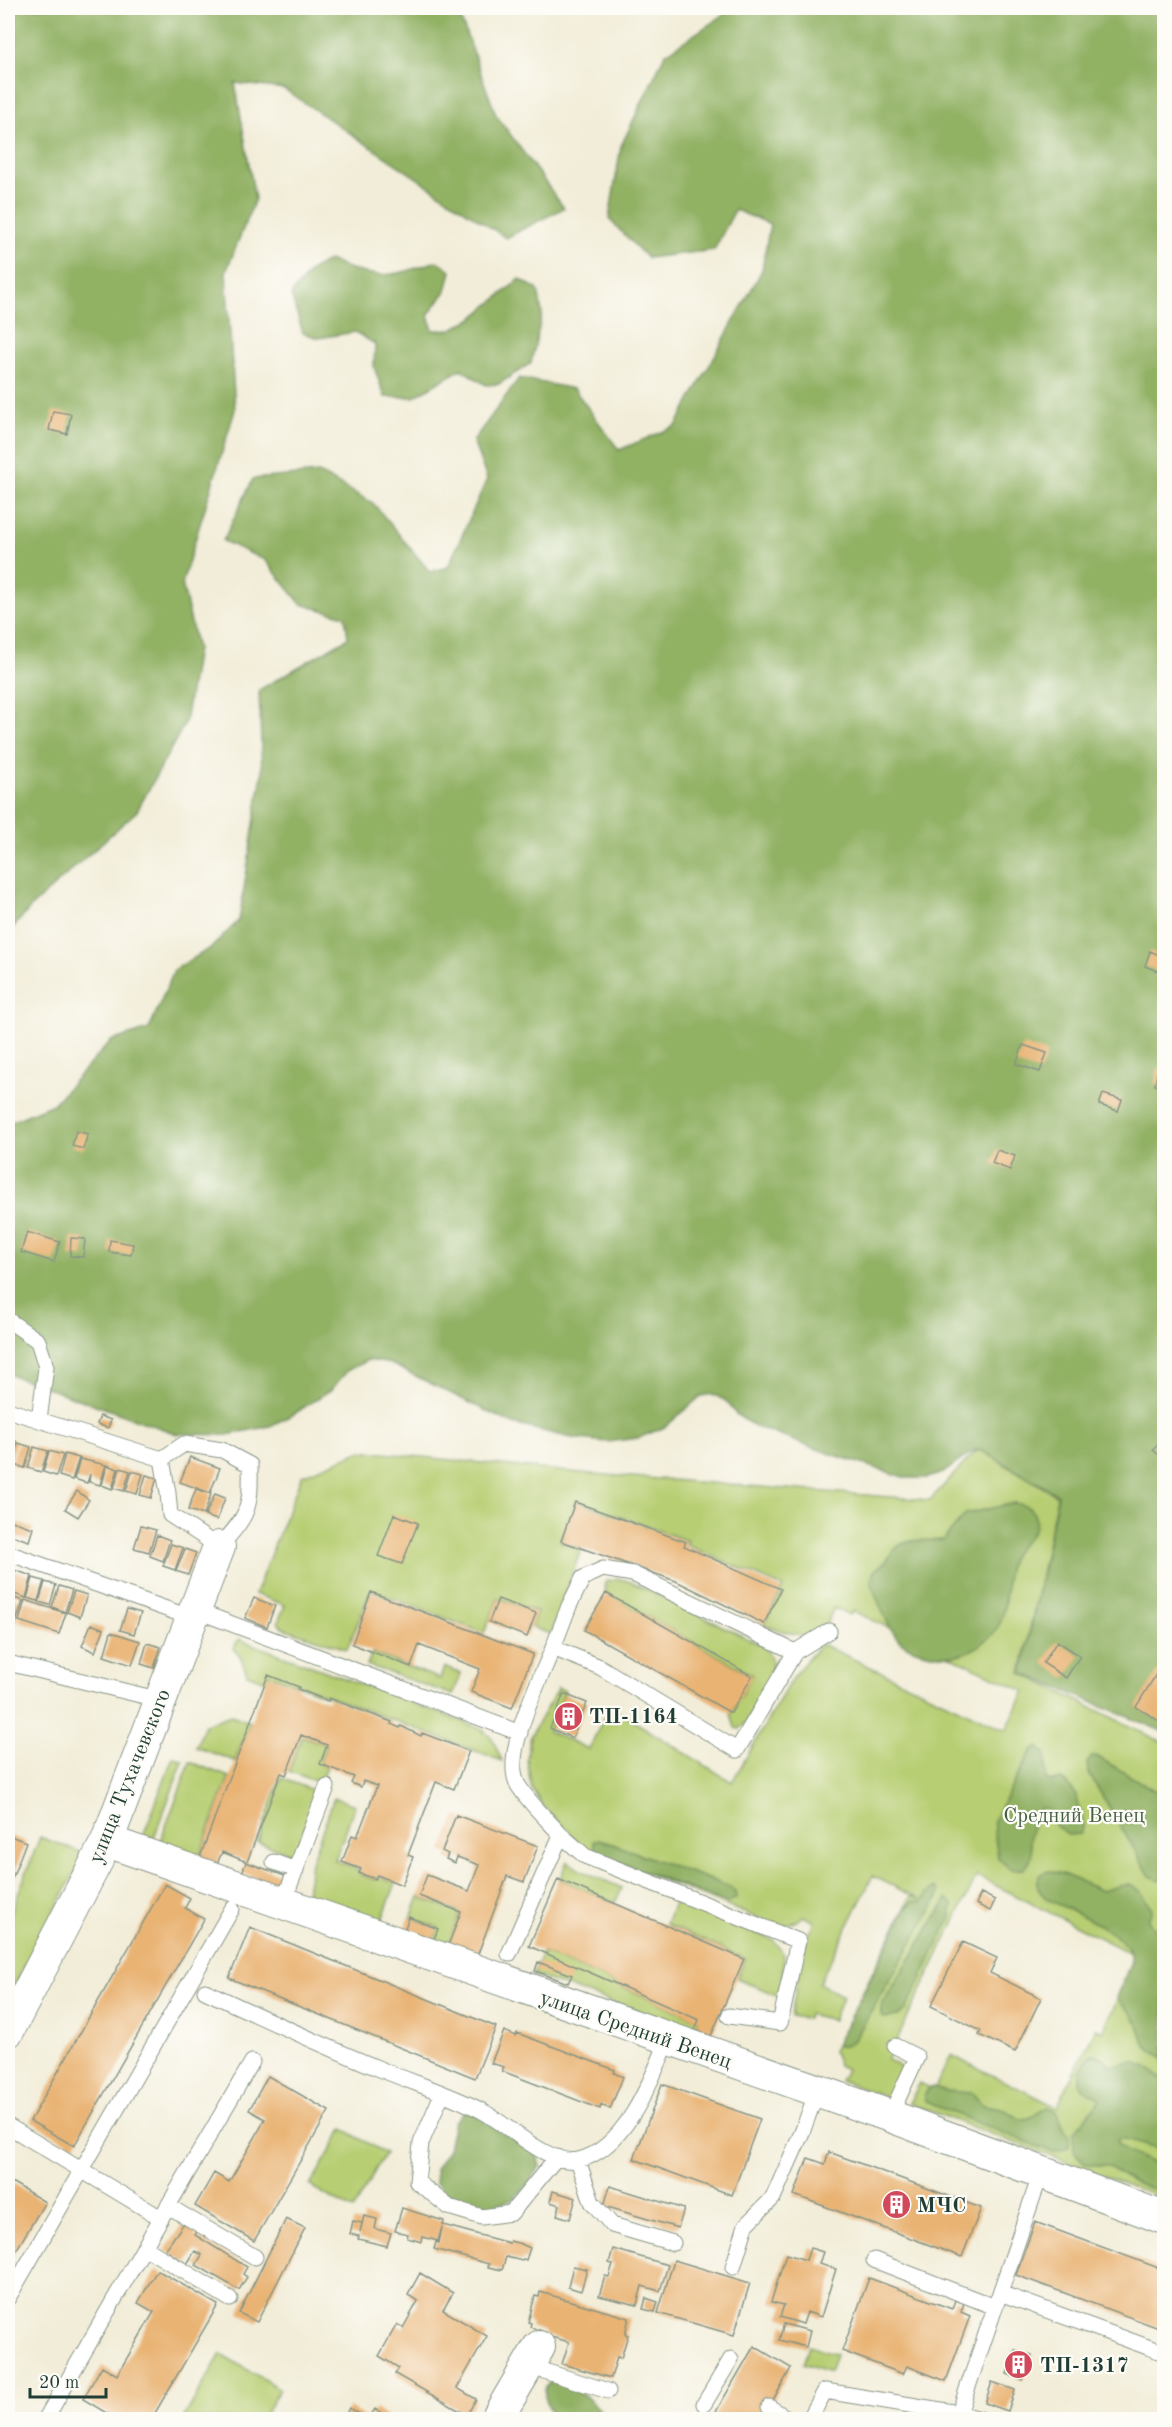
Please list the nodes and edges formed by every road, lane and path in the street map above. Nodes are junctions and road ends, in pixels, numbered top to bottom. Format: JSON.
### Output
{"nodes":[{"id":1,"x":8,"y":1320,"type":"edge"},
{"id":2,"x":8,"y":1410,"type":"edge"},
{"id":3,"x":39,"y":1420,"type":"junction"},
{"id":4,"x":162,"y":1458,"type":"junction"},
{"id":5,"x":219,"y":1546,"type":"junction"},
{"id":6,"x":8,"y":1553,"type":"edge"},
{"id":7,"x":194,"y":1614,"type":"junction"},
{"id":8,"x":828,"y":1631,"type":"dead end"},
{"id":9,"x":553,"y":1648,"type":"junction"},
{"id":10,"x":795,"y":1652,"type":"junction"},
{"id":11,"x":8,"y":1663,"type":"edge"},
{"id":12,"x":161,"y":1700,"type":"junction"},
{"id":13,"x":520,"y":1733,"type":"junction"},
{"id":14,"x":327,"y":1787,"type":"dead end"},
{"id":15,"x":561,"y":1835,"type":"junction"},
{"id":16,"x":107,"y":1841,"type":"junction"},
{"id":17,"x":274,"y":1862,"type":"dead end"},
{"id":18,"x":296,"y":1870,"type":"junction"},
{"id":19,"x":283,"y":1903,"type":"junction"},
{"id":20,"x":232,"y":1909,"type":"dead end"},
{"id":21,"x":509,"y":1954,"type":"dead end"},
{"id":22,"x":205,"y":1991,"type":"dead end"},
{"id":23,"x":729,"y":2016,"type":"dead end"},
{"id":24,"x":8,"y":2031,"type":"edge"},
{"id":25,"x":668,"y":2040,"type":"junction"},
{"id":26,"x":895,"y":2046,"type":"dead end"},
{"id":27,"x":252,"y":2062,"type":"dead end"},
{"id":28,"x":817,"y":2091,"type":"junction"},
{"id":29,"x":442,"y":2094,"type":"junction"},
{"id":30,"x":890,"y":2116,"type":"junction"},
{"id":31,"x":8,"y":2126,"type":"edge"},
{"id":32,"x":557,"y":2157,"type":"junction"},
{"id":33,"x":578,"y":2160,"type":"junction"},
{"id":34,"x":82,"y":2171,"type":"junction"},
{"id":35,"x":1041,"y":2173,"type":"junction"},
{"id":36,"x":165,"y":2212,"type":"junction"},
{"id":37,"x":1164,"y":2218,"type":"edge"},
{"id":38,"x":673,"y":2243,"type":"dead end"},
{"id":39,"x":144,"y":2247,"type":"junction"},
{"id":40,"x":255,"y":2257,"type":"dead end"},
{"id":41,"x":874,"y":2260,"type":"dead end"},
{"id":42,"x":733,"y":2267,"type":"dead end"},
{"id":43,"x":8,"y":2298,"type":"edge"},
{"id":44,"x":230,"y":2299,"type":"dead end"},
{"id":45,"x":997,"y":2300,"type":"junction"},
{"id":46,"x":1164,"y":2353,"type":"edge"},
{"id":47,"x":533,"y":2356,"type":"joint"},
{"id":48,"x":731,"y":2359,"type":"dead end"},
{"id":49,"x":608,"y":2391,"type":"dead end"},
{"id":50,"x":704,"y":2404,"type":"dead end"},
{"id":51,"x":769,"y":2407,"type":"dead end"},
{"id":52,"x":960,"y":2413,"type":"junction"},
{"id":53,"x":45,"y":2420,"type":"edge"},
{"id":54,"x":496,"y":2420,"type":"edge"},
{"id":55,"x":790,"y":2420,"type":"edge"},
{"id":56,"x":809,"y":2420,"type":"edge"},
{"id":57,"x":983,"y":2420,"type":"edge"}],
"edges":[{"from":1,"to":3,"type":"lane"},
{"from":2,"to":3,"type":"lane"},
{"from":3,"to":4,"type":"lane"},
{"from":4,"to":5,"type":"lane"},
{"from":4,"to":5,"type":"lane"},
{"from":5,"to":7,"type":"street","name":"улица Тухачевского"},
{"from":6,"to":7,"type":"lane"},
{"from":7,"to":12,"type":"street","name":"улица Тухачевского"},
{"from":7,"to":13,"type":"lane"},
{"from":8,"to":10,"type":"lane"},
{"from":9,"to":10,"type":"lane"},
{"from":9,"to":10,"type":"lane"},
{"from":9,"to":13,"type":"lane"},
{"from":11,"to":12,"type":"lane"},
{"from":12,"to":16,"type":"street","name":"улица Тухачевского"},
{"from":13,"to":15,"type":"lane"},
{"from":14,"to":18,"type":"lane"},
{"from":15,"to":21,"type":"lane"},
{"from":15,"to":23,"type":"lane"},
{"from":16,"to":19,"type":"street","name":"улица Средний Венец"},
{"from":16,"to":24,"type":"street","name":"улица Тухачевского"},
{"from":17,"to":18,"type":"lane"},
{"from":18,"to":19,"type":"lane"},
{"from":19,"to":25,"type":"street","name":"улица Средний Венец"},
{"from":20,"to":34,"type":"lane"},
{"from":22,"to":29,"type":"lane"},
{"from":25,"to":28,"type":"street","name":"улица Средний Венец"},
{"from":25,"to":33,"type":"lane"},
{"from":26,"to":30,"type":"lane"},
{"from":27,"to":36,"type":"lane"},
{"from":28,"to":30,"type":"street","name":"улица Средний Венец"},
{"from":28,"to":42,"type":"lane"},
{"from":29,"to":32,"type":"lane"},
{"from":29,"to":32,"type":"lane"},
{"from":30,"to":35,"type":"street","name":"улица Средний Венец"},
{"from":31,"to":34,"type":"lane"},
{"from":32,"to":33,"type":"lane"},
{"from":33,"to":38,"type":"lane"},
{"from":34,"to":36,"type":"lane"},
{"from":34,"to":43,"type":"lane"},
{"from":35,"to":37,"type":"street","name":"улица Средний Венец"},
{"from":35,"to":45,"type":"lane"},
{"from":36,"to":39,"type":"lane"},
{"from":36,"to":40,"type":"lane"},
{"from":39,"to":44,"type":"lane"},
{"from":39,"to":53,"type":"lane"},
{"from":41,"to":45,"type":"lane"},
{"from":45,"to":46,"type":"lane"},
{"from":45,"to":52,"type":"lane"},
{"from":47,"to":49,"type":"lane"},
{"from":47,"to":54,"type":"street"},
{"from":48,"to":50,"type":"lane"},
{"from":51,"to":55,"type":"lane"},
{"from":52,"to":56,"type":"lane"},
{"from":52,"to":57,"type":"lane"}]}
